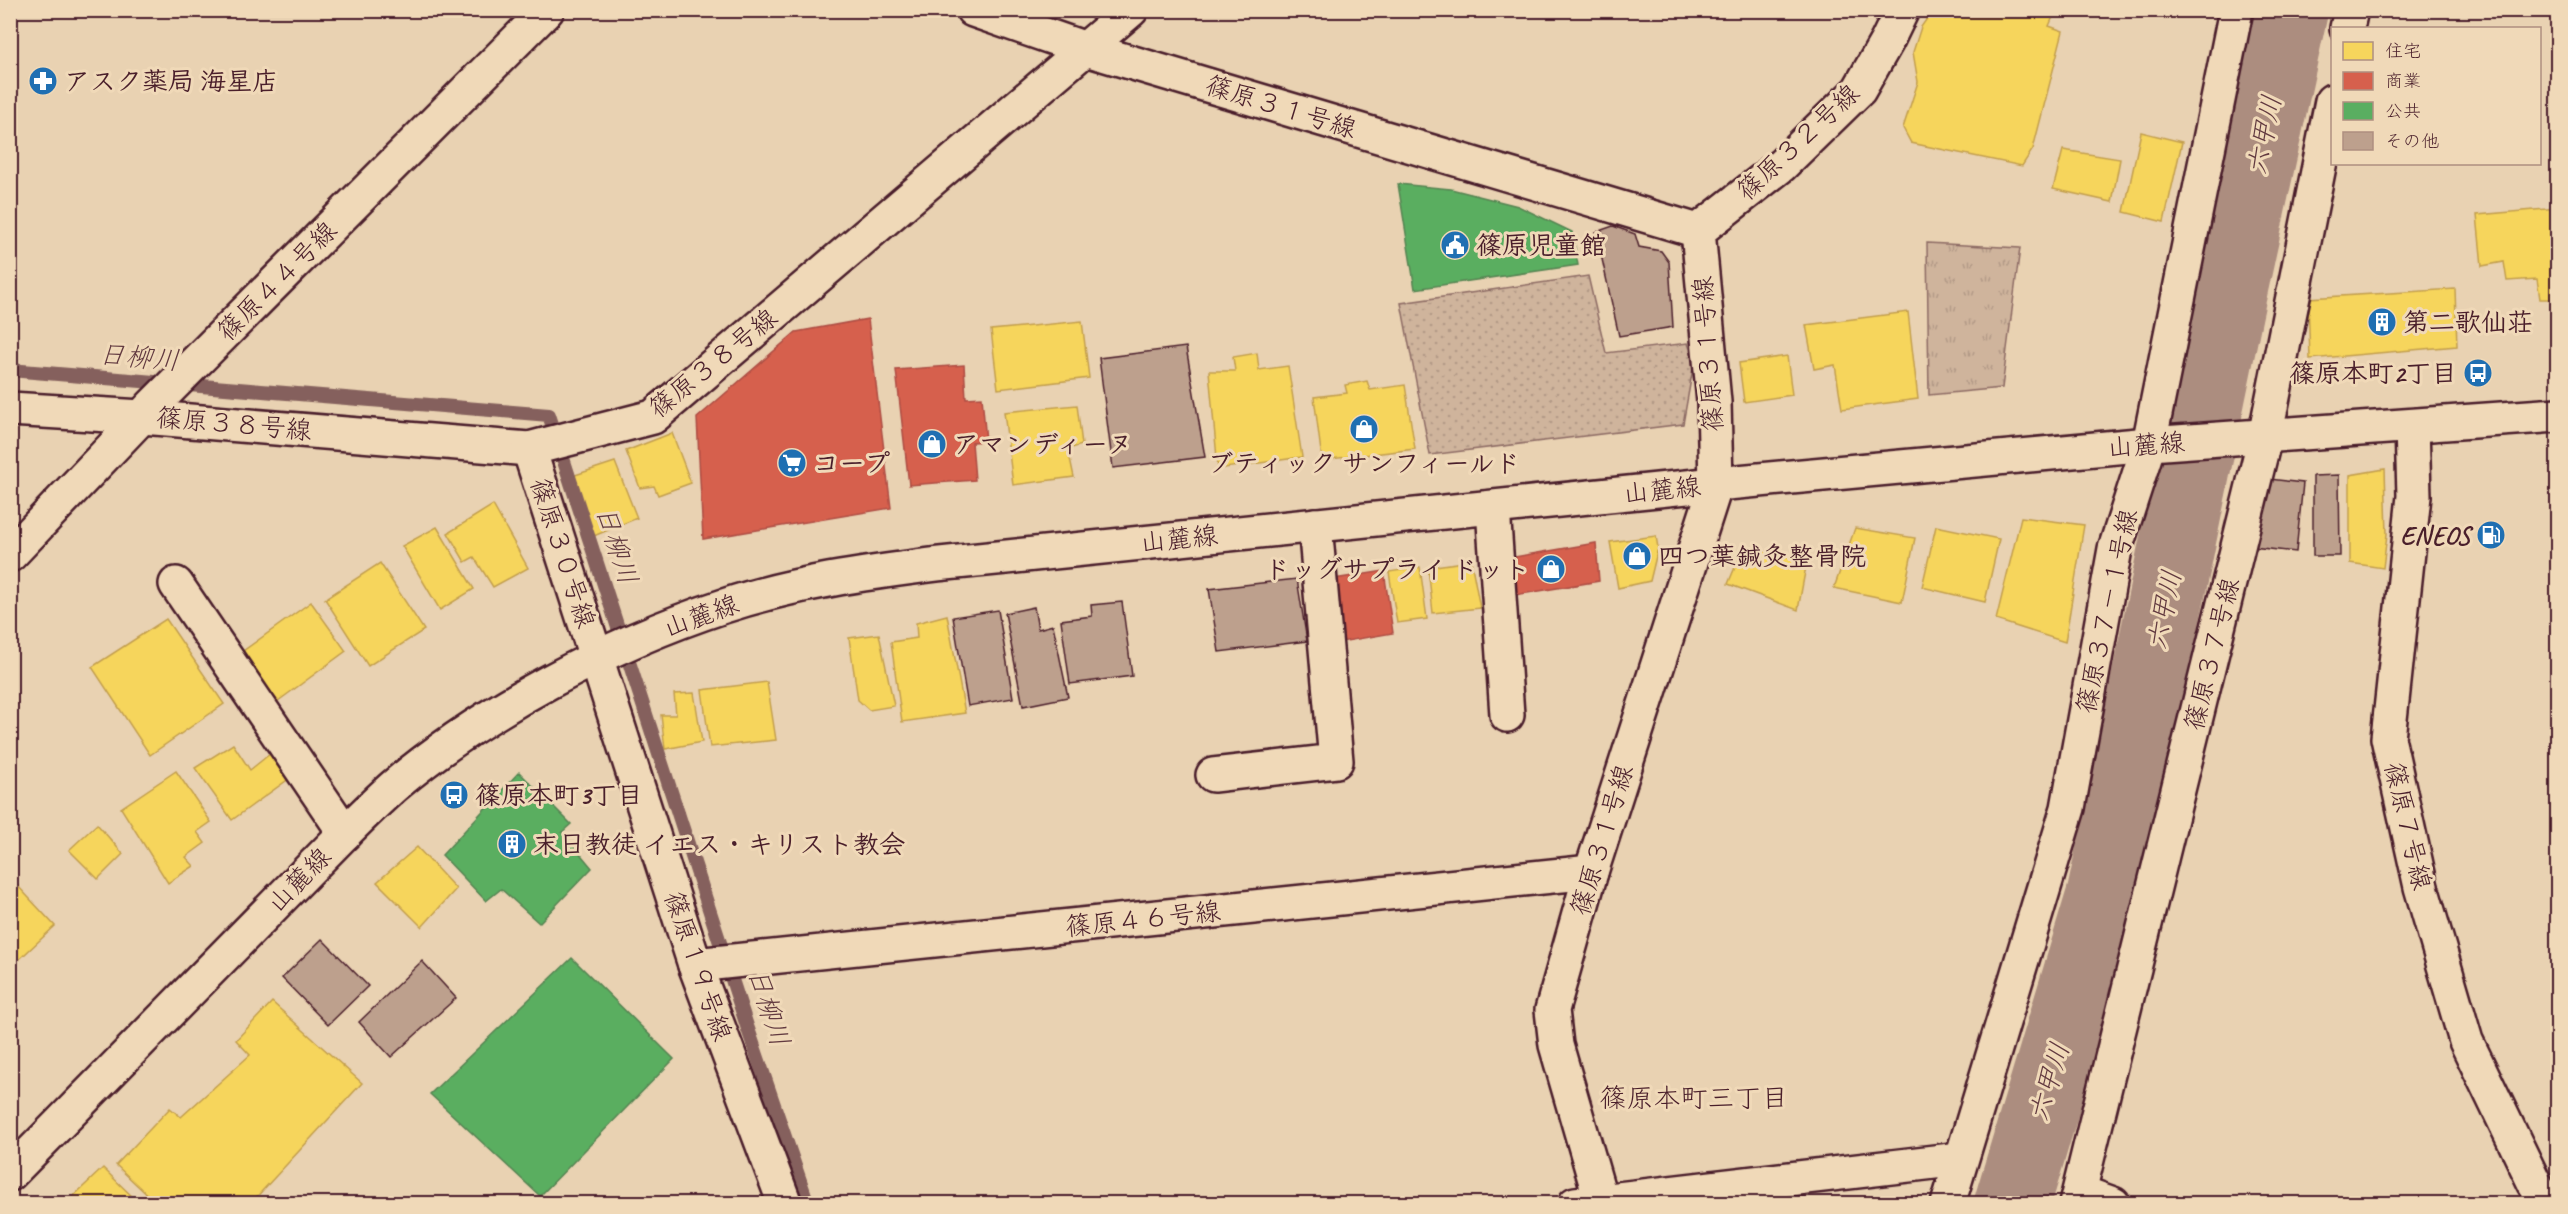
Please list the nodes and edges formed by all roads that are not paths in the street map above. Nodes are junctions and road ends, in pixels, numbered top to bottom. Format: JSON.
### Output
{"nodes":[{"id":1,"x":547,"y":10,"type":"edge"},
{"id":2,"x":973,"y":10,"type":"edge"},
{"id":3,"x":1131,"y":10,"type":"edge"},
{"id":4,"x":1902,"y":10,"type":"edge"},
{"id":5,"x":2236,"y":10,"type":"edge"},
{"id":6,"x":2351,"y":10,"type":"edge"},
{"id":7,"x":2347,"y":27,"type":"edge"},
{"id":8,"x":1086,"y":49,"type":"junction"},
{"id":9,"x":2331,"y":106,"type":"edge"},
{"id":10,"x":1698,"y":231,"type":"junction"},
{"id":11,"x":10,"y":409,"type":"edge"},
{"id":12,"x":146,"y":412,"type":"junction"},
{"id":13,"x":2558,"y":415,"type":"edge"},
{"id":14,"x":2412,"y":426,"type":"junction"},
{"id":15,"x":2265,"y":437,"type":"junction"},
{"id":16,"x":2148,"y":444,"type":"junction"},
{"id":17,"x":531,"y":449,"type":"junction"},
{"id":18,"x":1716,"y":484,"type":"junction"},
{"id":19,"x":1493,"y":508,"type":"junction"},
{"id":20,"x":1315,"y":525,"type":"junction"},
{"id":21,"x":10,"y":555,"type":"edge"},
{"id":22,"x":176,"y":584,"type":"dead end"},
{"id":23,"x":597,"y":657,"type":"junction"},
{"id":24,"x":1507,"y":715,"type":"dead end"},
{"id":25,"x":1213,"y":775,"type":"dead end"},
{"id":26,"x":345,"y":833,"type":"junction"},
{"id":27,"x":1591,"y":872,"type":"junction"},
{"id":28,"x":697,"y":965,"type":"junction"},
{"id":29,"x":1960,"y":1159,"type":"junction"},
{"id":30,"x":10,"y":1174,"type":"edge"},
{"id":31,"x":2078,"y":1198,"type":"edge"},
{"id":32,"x":1593,"y":1202,"type":"edge"},
{"id":33,"x":785,"y":1203,"type":"edge"},
{"id":34,"x":1947,"y":1203,"type":"edge"},
{"id":35,"x":2113,"y":1203,"type":"edge"},
{"id":36,"x":2547,"y":1203,"type":"edge"}],
"edges":[{"from":1,"to":12,"type":"street","name":"篠原４４号線"},
{"from":2,"to":8,"type":"street","name":"篠原３１号線"},
{"from":3,"to":8,"type":"street","name":"篠原３８号線"},
{"from":4,"to":10,"type":"street","name":"篠原３２号線"},
{"from":5,"to":16,"type":"street","name":"篠原３７－１号線"},
{"from":6,"to":7,"type":"street"},
{"from":8,"to":10,"type":"street","name":"篠原３１号線"},
{"from":8,"to":17,"type":"street","name":"篠原３８号線"},
{"from":9,"to":15,"type":"street","name":"篠原３７号線"},
{"from":10,"to":18,"type":"street","name":"篠原３１号線"},
{"from":11,"to":12,"type":"street","name":"篠原３８号線"},
{"from":12,"to":17,"type":"street","name":"篠原３８号線"},
{"from":12,"to":21,"type":"street","name":"篠原４４号線"},
{"from":13,"to":14,"type":"street","name":"山麓線"},
{"from":14,"to":15,"type":"street","name":"山麓線"},
{"from":14,"to":36,"type":"street","name":"篠原７号線"},
{"from":15,"to":16,"type":"street","name":"山麓線"},
{"from":15,"to":31,"type":"street","name":"篠原３７号線"},
{"from":16,"to":18,"type":"street","name":"山麓線"},
{"from":16,"to":29,"type":"street","name":"篠原３７－１号線"},
{"from":17,"to":23,"type":"street","name":"篠原３０号線"},
{"from":18,"to":19,"type":"street","name":"山麓線"},
{"from":18,"to":27,"type":"street","name":"篠原３１号線"},
{"from":19,"to":20,"type":"street","name":"山麓線"},
{"from":19,"to":24,"type":"street"},
{"from":20,"to":23,"type":"street","name":"山麓線"},
{"from":20,"to":25,"type":"street"},
{"from":22,"to":26,"type":"street"},
{"from":23,"to":26,"type":"street","name":"山麓線"},
{"from":23,"to":28,"type":"street","name":"篠原１９号線"},
{"from":26,"to":30,"type":"street","name":"山麓線"},
{"from":27,"to":28,"type":"street","name":"篠原４６号線"},
{"from":27,"to":32,"type":"street","name":"篠原３１号線"},
{"from":28,"to":33,"type":"street","name":"篠原１９号線"},
{"from":29,"to":32,"type":"street"},
{"from":29,"to":34,"type":"street","name":"篠原３７－１号線"},
{"from":31,"to":35,"type":"street"}]}
